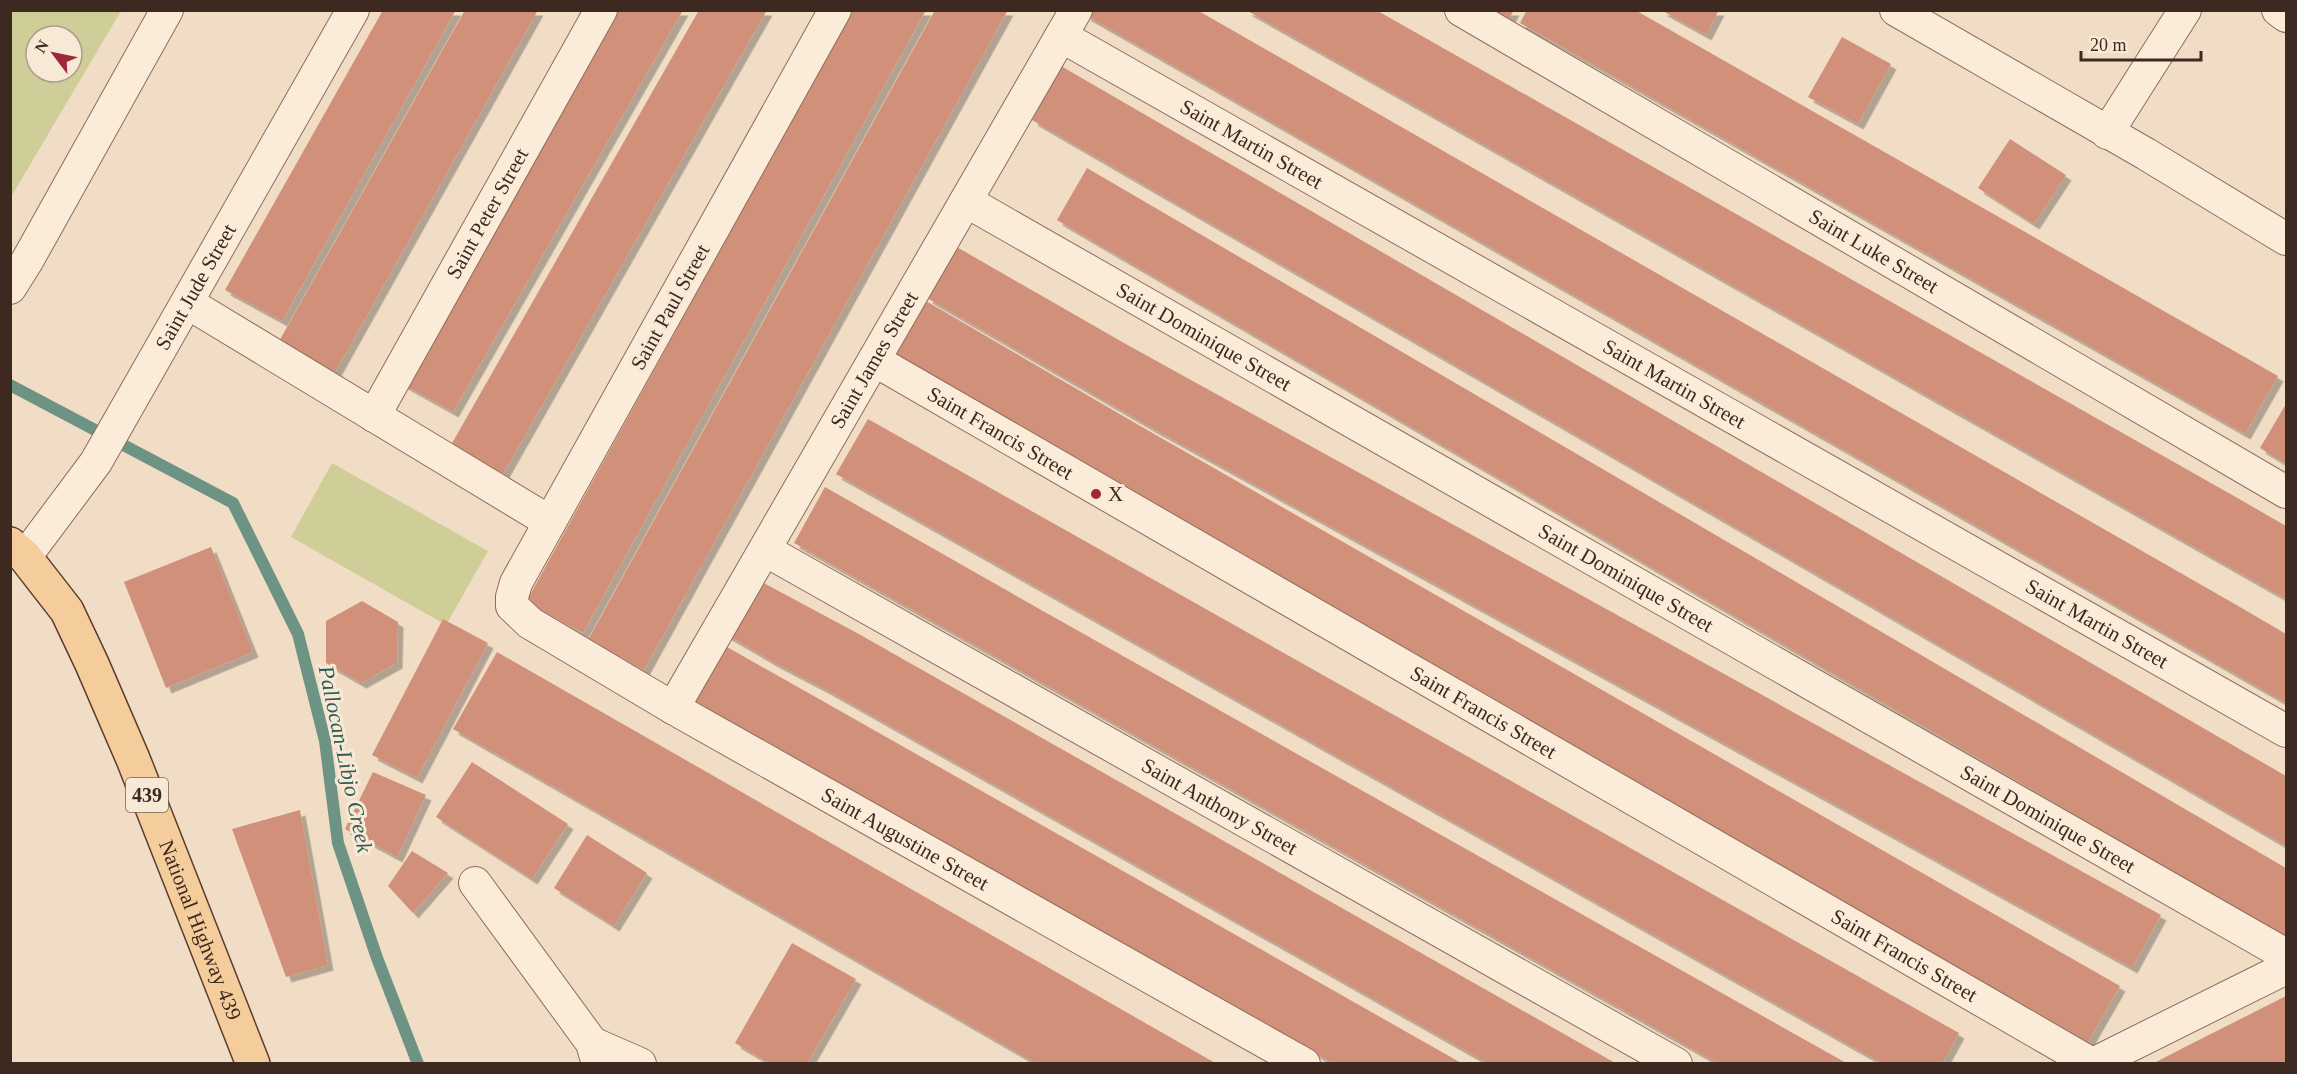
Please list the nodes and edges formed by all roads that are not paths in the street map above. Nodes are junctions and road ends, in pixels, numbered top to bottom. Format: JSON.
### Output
{"nodes":[{"id":1,"x":167,"y":10,"type":"edge"},
{"id":2,"x":353,"y":10,"type":"edge"},
{"id":3,"x":601,"y":10,"type":"edge"},
{"id":4,"x":835,"y":10,"type":"edge"},
{"id":5,"x":1461,"y":10,"type":"edge"},
{"id":6,"x":1896,"y":10,"type":"edge"},
{"id":7,"x":2186,"y":10,"type":"edge"},
{"id":8,"x":2278,"y":10,"type":"edge"},
{"id":9,"x":2286,"y":16,"type":"edge"},
{"id":10,"x":1069,"y":23,"type":"edge"},
{"id":11,"x":2108,"y":132,"type":"junction"},
{"id":12,"x":966,"y":201,"type":"junction"},
{"id":13,"x":2286,"y":239,"type":"edge"},
{"id":14,"x":13,"y":283,"type":"edge"},
{"id":15,"x":188,"y":303,"type":"junction"},
{"id":16,"x":874,"y":360,"type":"junction"},
{"id":17,"x":374,"y":416,"type":"junction"},
{"id":18,"x":2286,"y":492,"type":"edge"},
{"id":19,"x":550,"y":522,"type":"junction"},
{"id":20,"x":18,"y":550,"type":"edge"},
{"id":21,"x":765,"y":550,"type":"junction"},
{"id":22,"x":512,"y":606,"type":"joint"},
{"id":23,"x":674,"y":708,"type":"junction"},
{"id":24,"x":2286,"y":731,"type":"edge"},
{"id":25,"x":475,"y":883,"type":"dead end"},
{"id":26,"x":2286,"y":956,"type":"edge"},
{"id":27,"x":2286,"y":968,"type":"edge"},
{"id":28,"x":595,"y":1053,"type":"edge"},
{"id":29,"x":253,"y":1064,"type":"edge"},
{"id":30,"x":640,"y":1064,"type":"edge"},
{"id":31,"x":1304,"y":1064,"type":"edge"},
{"id":32,"x":1676,"y":1064,"type":"edge"},
{"id":33,"x":2093,"y":1064,"type":"edge"}],
"edges":[{"from":1,"to":14,"type":"street"},
{"from":2,"to":15,"type":"street","name":"Saint Jude Street"},
{"from":3,"to":17,"type":"street","name":"Saint Peter Street"},
{"from":4,"to":19,"type":"street","name":"Saint Paul Street"},
{"from":5,"to":18,"type":"street","name":"Saint Luke Street"},
{"from":6,"to":11,"type":"street"},
{"from":7,"to":11,"type":"street"},
{"from":8,"to":9,"type":"street"},
{"from":10,"to":12,"type":"street","name":"Saint James Street"},
{"from":10,"to":24,"type":"street","name":"Saint Martin Street"},
{"from":11,"to":13,"type":"street"},
{"from":12,"to":16,"type":"street","name":"Saint James Street"},
{"from":12,"to":26,"type":"street","name":"Saint Dominique Street"},
{"from":15,"to":17,"type":"street"},
{"from":15,"to":20,"type":"street","name":"Saint Jude Street"},
{"from":16,"to":21,"type":"street","name":"Saint James Street"},
{"from":16,"to":33,"type":"street","name":"Saint Francis Street"},
{"from":17,"to":19,"type":"street"},
{"from":19,"to":22,"type":"street","name":"Saint Paul Street"},
{"from":20,"to":29,"type":"main road","name":"National Highway 439","number":"439"},
{"from":21,"to":23,"type":"street","name":"Saint James Street"},
{"from":21,"to":32,"type":"street","name":"Saint Anthony Street"},
{"from":22,"to":23,"type":"street","name":"Saint Augustine Street"},
{"from":23,"to":31,"type":"street","name":"Saint Augustine Street"},
{"from":25,"to":28,"type":"street"},
{"from":27,"to":33,"type":"street"},
{"from":28,"to":30,"type":"street"}]}
